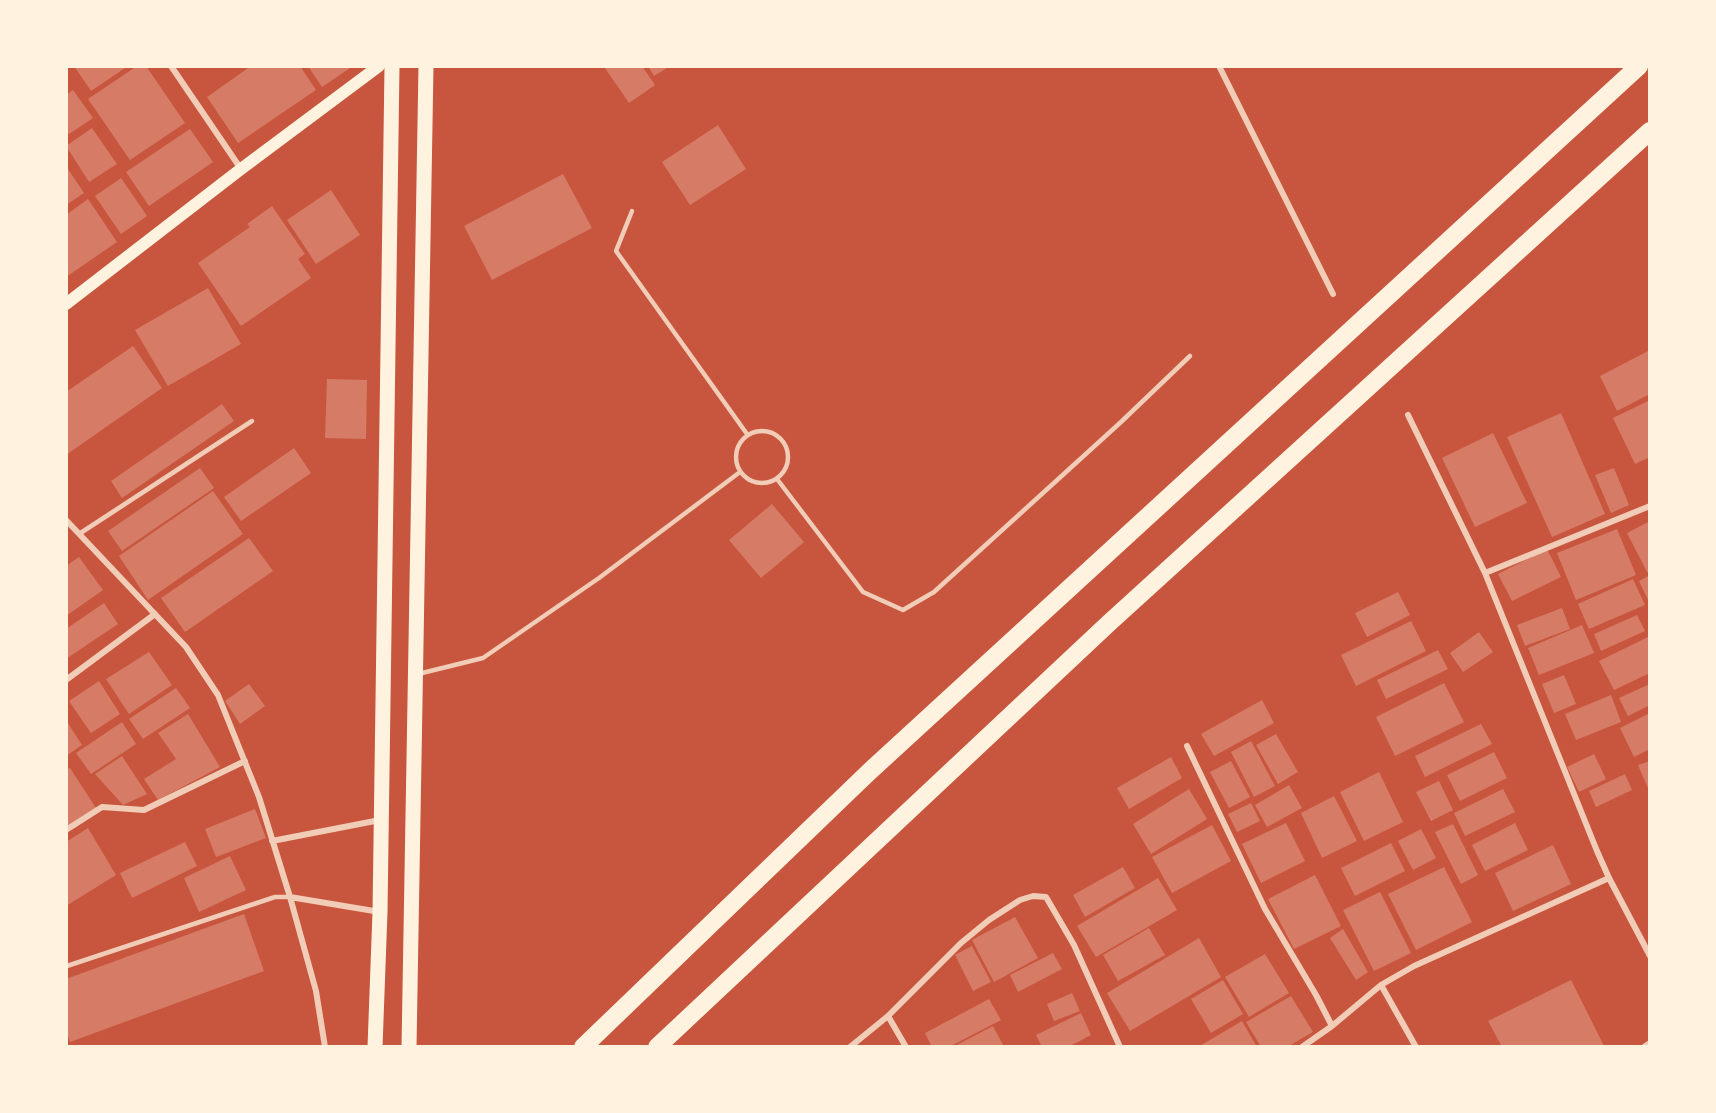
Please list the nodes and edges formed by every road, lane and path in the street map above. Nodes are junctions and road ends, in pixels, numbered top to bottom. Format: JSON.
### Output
{"nodes":[{"id":1,"x":171,"y":66,"type":"edge"},
{"id":2,"x":379,"y":66,"type":"edge"},
{"id":3,"x":393,"y":66,"type":"edge"},
{"id":4,"x":426,"y":66,"type":"edge"},
{"id":5,"x":1219,"y":66,"type":"edge"},
{"id":6,"x":1639,"y":66,"type":"edge"},
{"id":7,"x":1650,"y":131,"type":"edge"},
{"id":8,"x":241,"y":169,"type":"junction"},
{"id":9,"x":632,"y":211,"type":"dead end"},
{"id":10,"x":1333,"y":294,"type":"dead end"},
{"id":11,"x":67,"y":302,"type":"edge"},
{"id":12,"x":1190,"y":356,"type":"dead end"},
{"id":13,"x":1408,"y":415,"type":"dead end"},
{"id":14,"x":252,"y":421,"type":"dead end"},
{"id":15,"x":747,"y":434,"type":"junction"},
{"id":16,"x":740,"y":472,"type":"junction"},
{"id":17,"x":777,"y":479,"type":"junction"},
{"id":18,"x":1650,"y":506,"type":"edge"},
{"id":19,"x":66,"y":520,"type":"edge"},
{"id":20,"x":79,"y":534,"type":"junction"},
{"id":21,"x":1485,"y":573,"type":"junction"},
{"id":22,"x":155,"y":614,"type":"junction"},
{"id":23,"x":415,"y":675,"type":"junction"},
{"id":24,"x":66,"y":680,"type":"edge"},
{"id":25,"x":1187,"y":746,"type":"dead end"},
{"id":26,"x":245,"y":761,"type":"junction"},
{"id":27,"x":380,"y":820,"type":"junction"},
{"id":28,"x":66,"y":830,"type":"edge"},
{"id":29,"x":272,"y":840,"type":"junction"},
{"id":30,"x":1609,"y":878,"type":"junction"},
{"id":31,"x":290,"y":897,"type":"junction"},
{"id":32,"x":380,"y":912,"type":"junction"},
{"id":33,"x":1650,"y":956,"type":"edge"},
{"id":34,"x":67,"y":966,"type":"edge"},
{"id":35,"x":1381,"y":986,"type":"junction"},
{"id":36,"x":888,"y":1016,"type":"junction"},
{"id":37,"x":1332,"y":1026,"type":"junction"},
{"id":38,"x":1650,"y":1043,"type":"edge"},
{"id":39,"x":325,"y":1047,"type":"edge"},
{"id":40,"x":375,"y":1047,"type":"edge"},
{"id":41,"x":409,"y":1047,"type":"edge"},
{"id":42,"x":583,"y":1047,"type":"edge"},
{"id":43,"x":657,"y":1047,"type":"edge"},
{"id":44,"x":850,"y":1047,"type":"edge"},
{"id":45,"x":906,"y":1047,"type":"edge"},
{"id":46,"x":1120,"y":1047,"type":"edge"},
{"id":47,"x":1302,"y":1047,"type":"edge"},
{"id":48,"x":1416,"y":1047,"type":"edge"},
{"id":49,"x":1644,"y":1047,"type":"edge"}],
"edges":[{"from":1,"to":8,"type":"street"},
{"from":2,"to":8,"type":"main road"},
{"from":3,"to":27,"type":"main road"},
{"from":4,"to":23,"type":"main road"},
{"from":5,"to":10,"type":"street"},
{"from":6,"to":42,"type":"highway"},
{"from":7,"to":43,"type":"highway"},
{"from":8,"to":11,"type":"main road"},
{"from":9,"to":15,"type":"lane"},
{"from":12,"to":17,"type":"lane"},
{"from":13,"to":21,"type":"street"},
{"from":14,"to":20,"type":"lane"},
{"from":15,"to":16,"type":"lane"},
{"from":15,"to":17,"type":"lane"},
{"from":16,"to":17,"type":"lane"},
{"from":16,"to":23,"type":"lane"},
{"from":18,"to":21,"type":"street"},
{"from":19,"to":20,"type":"street"},
{"from":20,"to":22,"type":"street"},
{"from":21,"to":30,"type":"street"},
{"from":22,"to":24,"type":"street"},
{"from":22,"to":26,"type":"street"},
{"from":23,"to":41,"type":"main road"},
{"from":25,"to":37,"type":"street"},
{"from":26,"to":28,"type":"street"},
{"from":26,"to":29,"type":"street"},
{"from":27,"to":29,"type":"street"},
{"from":27,"to":32,"type":"main road"},
{"from":29,"to":31,"type":"street"},
{"from":30,"to":33,"type":"street"},
{"from":30,"to":35,"type":"street"},
{"from":31,"to":32,"type":"street"},
{"from":31,"to":34,"type":"lane"},
{"from":31,"to":39,"type":"street"},
{"from":32,"to":40,"type":"main road"},
{"from":35,"to":37,"type":"street"},
{"from":35,"to":48,"type":"street"},
{"from":36,"to":44,"type":"street"},
{"from":36,"to":45,"type":"street"},
{"from":36,"to":46,"type":"street"},
{"from":37,"to":47,"type":"street"},
{"from":38,"to":49,"type":"street"}]}
